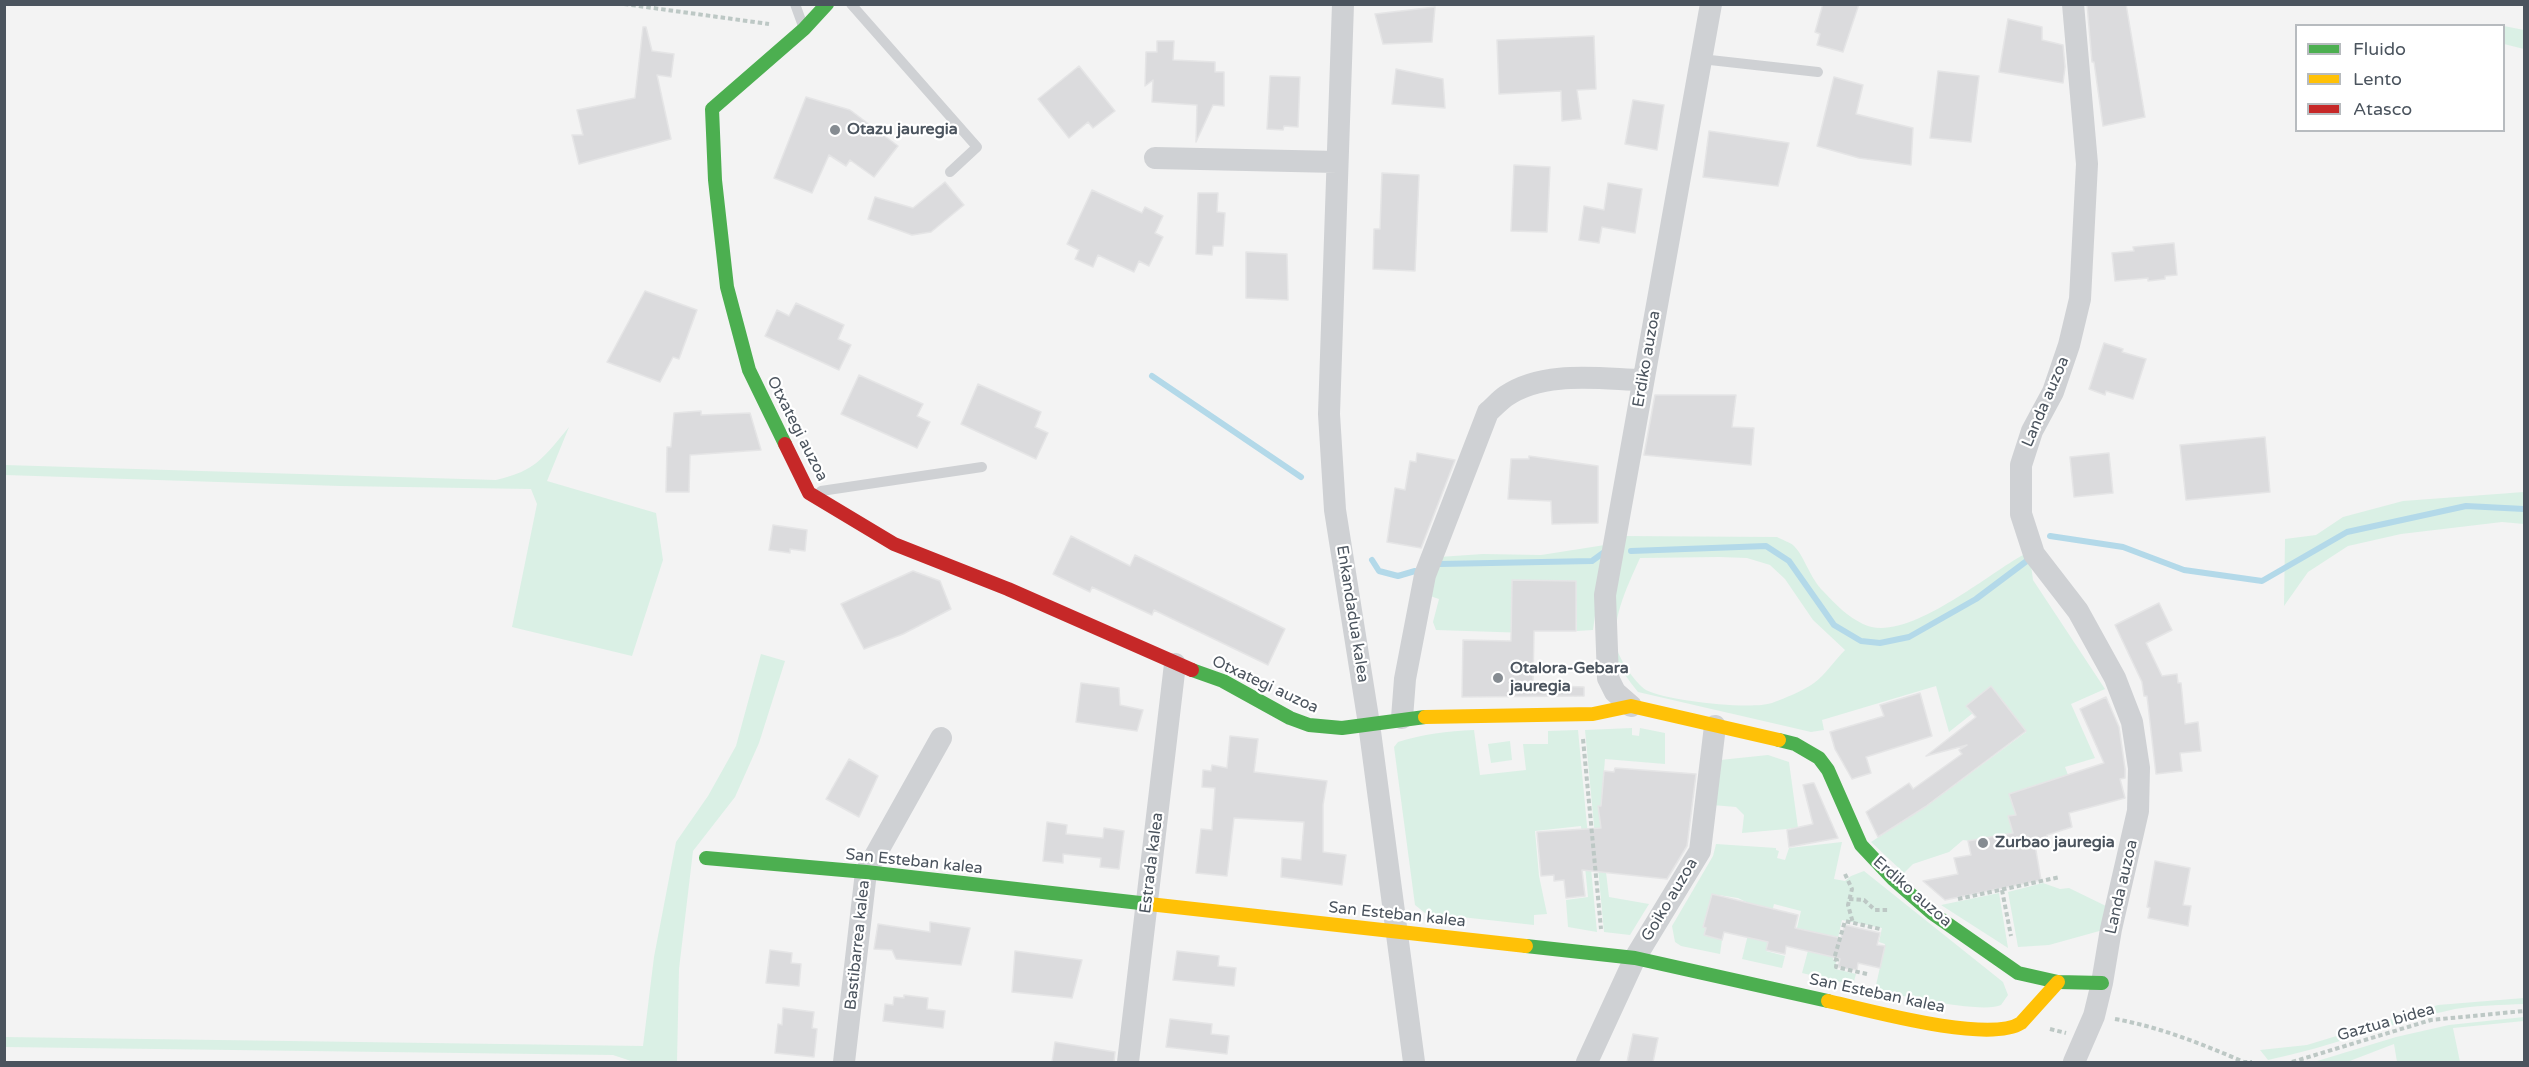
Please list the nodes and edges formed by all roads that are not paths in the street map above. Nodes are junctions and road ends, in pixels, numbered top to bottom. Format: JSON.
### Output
{"nodes":[{"id":1,"x":795,"y":4,"type":"edge"},
{"id":2,"x":827,"y":4,"type":"edge"},
{"id":3,"x":851,"y":4,"type":"edge"},
{"id":4,"x":1343,"y":4,"type":"edge"},
{"id":5,"x":1711,"y":4,"type":"edge"},
{"id":6,"x":2073,"y":4,"type":"edge"},
{"id":7,"x":804,"y":29,"type":"junction"},
{"id":8,"x":1701,"y":59,"type":"junction"},
{"id":9,"x":1818,"y":72,"type":"dead end"},
{"id":10,"x":1155,"y":158,"type":"dead end"},
{"id":11,"x":1337,"y":162,"type":"junction"},
{"id":12,"x":950,"y":172,"type":"dead end"},
{"id":13,"x":1643,"y":380,"type":"junction"},
{"id":14,"x":982,"y":467,"type":"dead end"},
{"id":15,"x":809,"y":493,"type":"junction"},
{"id":16,"x":1175,"y":664,"type":"junction"},
{"id":17,"x":1631,"y":706,"type":"junction"},
{"id":18,"x":1402,"y":718,"type":"junction"},
{"id":19,"x":1370,"y":724,"type":"junction"},
{"id":20,"x":1715,"y":726,"type":"junction"},
{"id":21,"x":940,"y":738,"type":"dead end"},
{"id":22,"x":706,"y":858,"type":"dead end"},
{"id":23,"x":866,"y":872,"type":"junction"},
{"id":24,"x":1147,"y":905,"type":"junction"},
{"id":25,"x":1396,"y":931,"type":"junction"},
{"id":26,"x":1635,"y":958,"type":"junction"},
{"id":27,"x":2058,"y":982,"type":"junction"},
{"id":28,"x":2102,"y":983,"type":"junction"},
{"id":29,"x":844,"y":1062,"type":"edge"},
{"id":30,"x":1128,"y":1062,"type":"edge"},
{"id":31,"x":1414,"y":1062,"type":"edge"},
{"id":32,"x":1587,"y":1062,"type":"edge"},
{"id":33,"x":2074,"y":1062,"type":"edge"}],
"edges":[{"from":1,"to":7,"type":"lane"},
{"from":2,"to":7,"type":"street","name":"Otxategi auzoa"},
{"from":3,"to":12,"type":"lane"},
{"from":4,"to":11,"type":"street","name":"Enkandadua kalea"},
{"from":5,"to":8,"type":"street","name":"Erdiko auzoa"},
{"from":6,"to":28,"type":"street","name":"Landa auzoa"},
{"from":7,"to":15,"type":"street","name":"Otxategi auzoa"},
{"from":8,"to":9,"type":"lane"},
{"from":8,"to":13,"type":"street","name":"Erdiko auzoa"},
{"from":10,"to":11,"type":"street"},
{"from":11,"to":19,"type":"street","name":"Enkandadua kalea"},
{"from":13,"to":17,"type":"street","name":"Erdiko auzoa"},
{"from":13,"to":18,"type":"street"},
{"from":14,"to":15,"type":"lane"},
{"from":15,"to":16,"type":"street","name":"Otxategi auzoa"},
{"from":16,"to":19,"type":"street","name":"Otxategi auzoa"},
{"from":16,"to":24,"type":"street","name":"Estrada kalea"},
{"from":17,"to":18,"type":"street","name":"Erdiko auzoa"},
{"from":17,"to":20,"type":"street","name":"Erdiko auzoa"},
{"from":18,"to":19,"type":"street","name":"Erdiko auzoa"},
{"from":19,"to":25,"type":"street","name":"Enkandadua kalea"},
{"from":20,"to":26,"type":"street","name":"Goiko auzoa"},
{"from":20,"to":27,"type":"street","name":"Erdiko auzoa"},
{"from":21,"to":23,"type":"street","name":"Bastibarrea kalea"},
{"from":22,"to":23,"type":"street","name":"San Esteban kalea"},
{"from":23,"to":24,"type":"street","name":"San Esteban kalea"},
{"from":23,"to":29,"type":"street","name":"Bastibarrea kalea"},
{"from":24,"to":25,"type":"street","name":"San Esteban kalea"},
{"from":24,"to":30,"type":"street","name":"Estrada kalea"},
{"from":25,"to":26,"type":"street","name":"San Esteban kalea"},
{"from":25,"to":31,"type":"street","name":"Enkandadua kalea"},
{"from":26,"to":27,"type":"street","name":"San Esteban kalea"},
{"from":26,"to":32,"type":"street","name":"Goiko auzoa"},
{"from":27,"to":28,"type":"street","name":"Erdiko auzoa"},
{"from":28,"to":33,"type":"street"}]}
